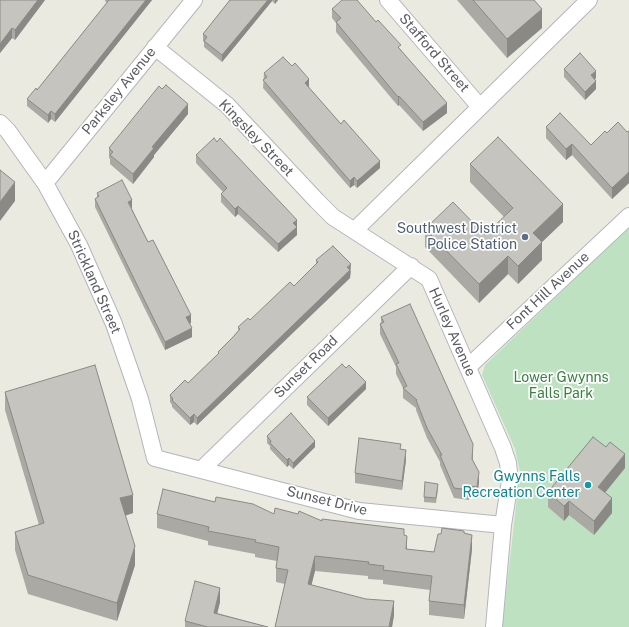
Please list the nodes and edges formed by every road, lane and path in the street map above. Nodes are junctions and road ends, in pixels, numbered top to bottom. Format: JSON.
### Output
{"nodes":[{"id":1,"x":194,"y":0,"type":"edge"},
{"id":2,"x":388,"y":0,"type":"edge"},
{"id":3,"x":589,"y":0,"type":"edge"},
{"id":4,"x":156,"y":47,"type":"junction"},
{"id":5,"x":480,"y":107,"type":"junction"},
{"id":6,"x":0,"y":123,"type":"edge"},
{"id":7,"x":45,"y":183,"type":"junction"},
{"id":8,"x":629,"y":216,"type":"edge"},
{"id":9,"x":355,"y":230,"type":"junction"},
{"id":10,"x":411,"y":266,"type":"junction"},
{"id":11,"x":468,"y":366,"type":"junction"},
{"id":12,"x":155,"y":458,"type":"joint"},
{"id":13,"x":202,"y":469,"type":"junction"},
{"id":14,"x":503,"y":525,"type":"junction"},
{"id":15,"x":494,"y":627,"type":"edge"}],
"edges":[{"from":1,"to":4,"type":"street","name":"Parksley Avenue"},
{"from":2,"to":5,"type":"street","name":"Stafford Street"},
{"from":3,"to":5,"type":"street"},
{"from":4,"to":7,"type":"street","name":"Parksley Avenue"},
{"from":4,"to":9,"type":"street","name":"Kingsley Street"},
{"from":5,"to":9,"type":"street"},
{"from":6,"to":7,"type":"street","name":"Strickland Street"},
{"from":7,"to":12,"type":"street","name":"Strickland Street"},
{"from":8,"to":11,"type":"street","name":"Font Hill Avenue"},
{"from":9,"to":10,"type":"street","name":"Hurley Avenue"},
{"from":10,"to":11,"type":"street","name":"Hurley Avenue"},
{"from":10,"to":13,"type":"street","name":"Sunset Road"},
{"from":11,"to":14,"type":"street","name":"Hurley Avenue"},
{"from":12,"to":13,"type":"street","name":"Sunset Drive"},
{"from":13,"to":14,"type":"street","name":"Sunset Drive"},
{"from":14,"to":15,"type":"street","name":"Hurley Avenue"}]}
